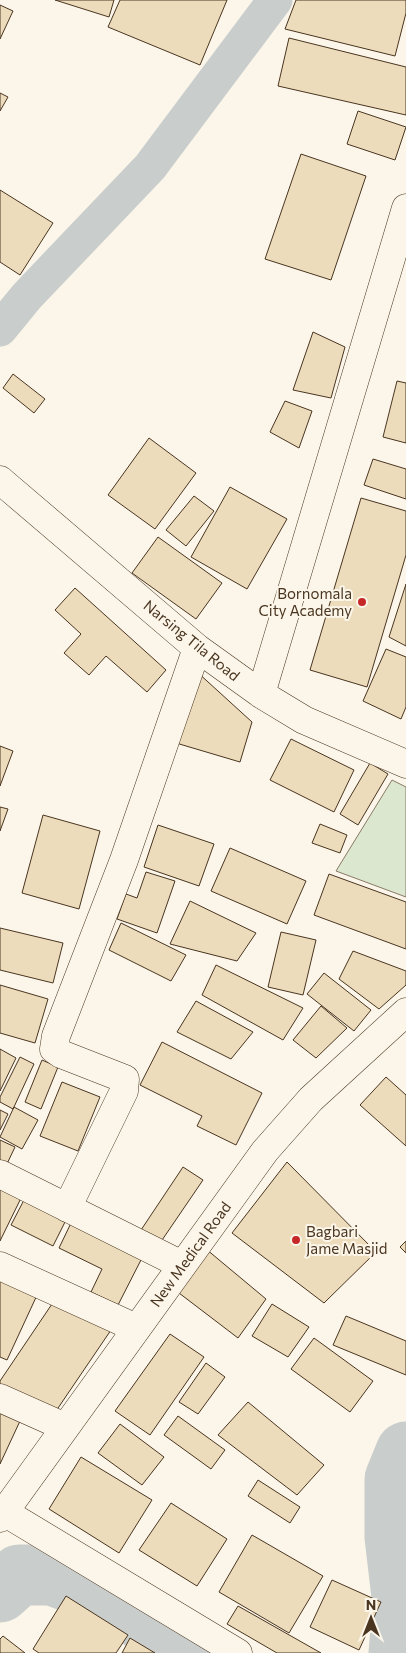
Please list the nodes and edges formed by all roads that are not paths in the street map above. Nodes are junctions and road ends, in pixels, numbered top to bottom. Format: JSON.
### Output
{"nodes":[{"id":1,"x":406,"y":208,"type":"edge"},
{"id":2,"x":0,"y":480,"type":"edge"},
{"id":3,"x":197,"y":648,"type":"junction"},
{"id":4,"x":261,"y":694,"type":"junction"},
{"id":5,"x":406,"y":764,"type":"edge"},
{"id":6,"x":406,"y":1012,"type":"edge"},
{"id":7,"x":0,"y":1174,"type":"edge"},
{"id":8,"x":67,"y":1208,"type":"junction"},
{"id":9,"x":182,"y":1265,"type":"junction"},
{"id":10,"x":0,"y":1266,"type":"edge"},
{"id":11,"x":136,"y":1328,"type":"junction"},
{"id":12,"x":0,"y":1398,"type":"edge"},
{"id":13,"x":65,"y":1427,"type":"junction"},
{"id":14,"x":2,"y":1515,"type":"edge"},
{"id":15,"x":238,"y":1653,"type":"edge"}],
"edges":[{"from":1,"to":4,"type":"street"},
{"from":2,"to":3,"type":"street","name":"Narsing Tila Road"},
{"from":3,"to":4,"type":"street","name":"Narsing Tila Road"},
{"from":3,"to":8,"type":"street"},
{"from":4,"to":5,"type":"street","name":"Narsing Tila Road"},
{"from":6,"to":9,"type":"street","name":"New Medical Road"},
{"from":7,"to":8,"type":"street"},
{"from":8,"to":9,"type":"street"},
{"from":9,"to":11,"type":"street","name":"New Medical Road"},
{"from":10,"to":11,"type":"street"},
{"from":11,"to":13,"type":"street","name":"New Medical Road"},
{"from":12,"to":13,"type":"street"},
{"from":13,"to":14,"type":"street","name":"New Medical Road"},
{"from":14,"to":15,"type":"street"}]}
